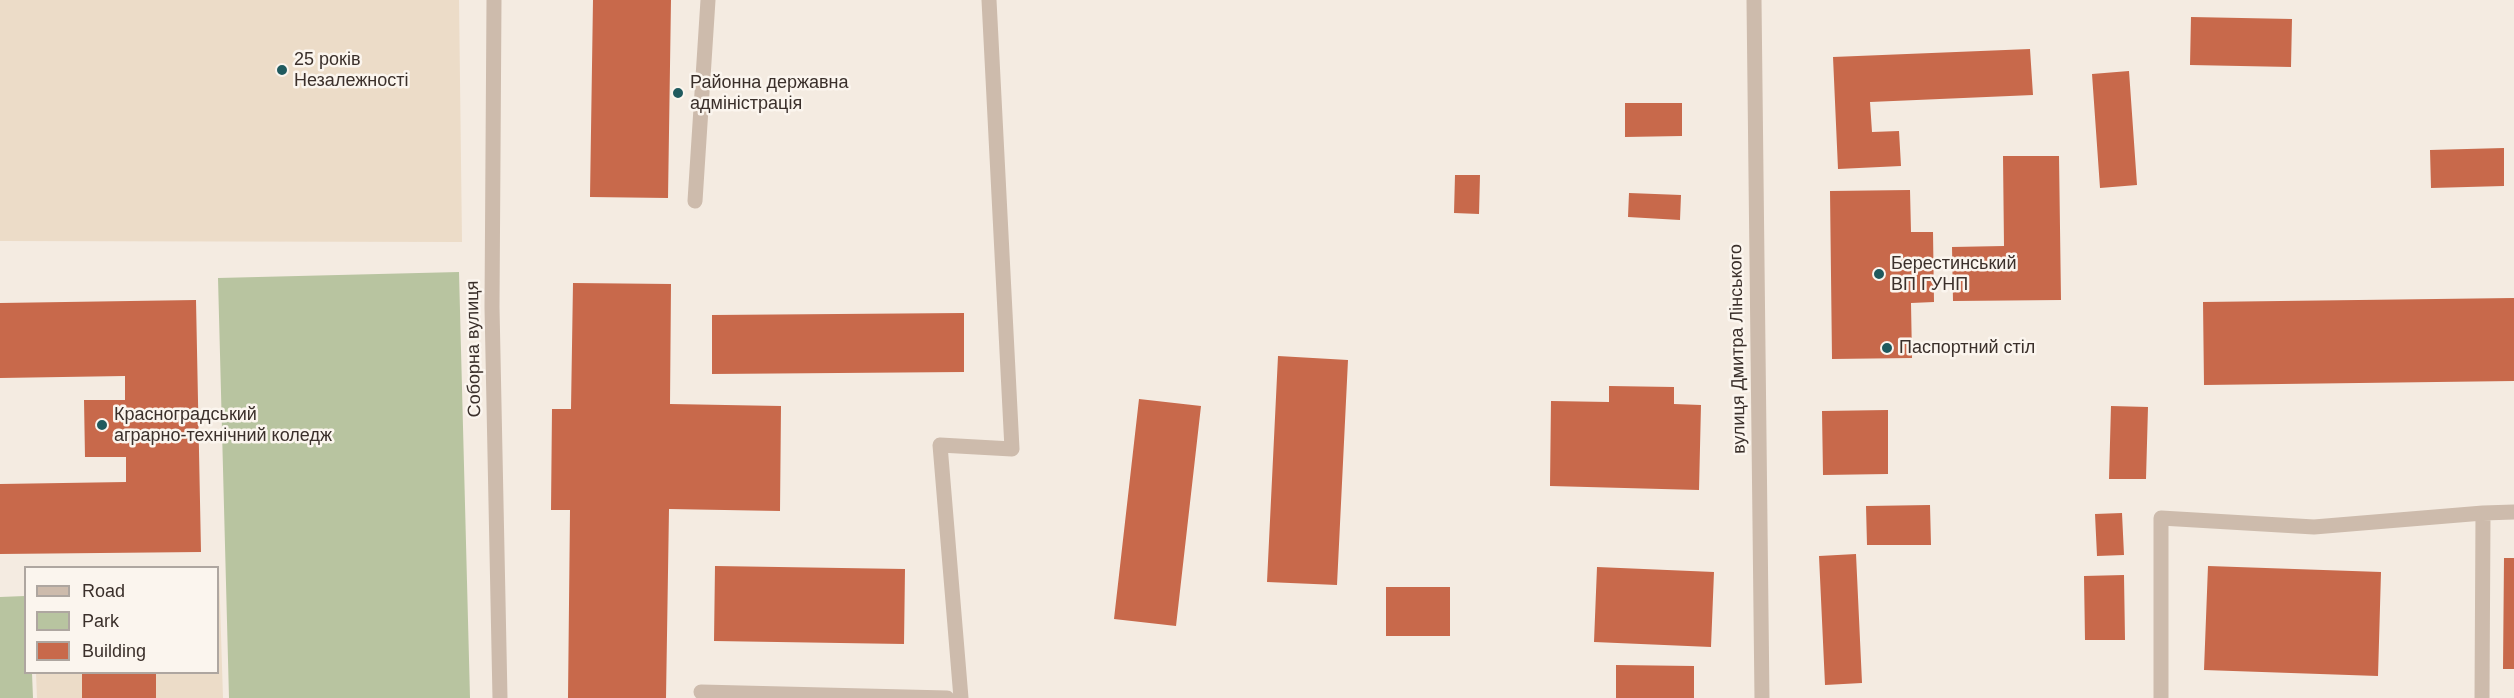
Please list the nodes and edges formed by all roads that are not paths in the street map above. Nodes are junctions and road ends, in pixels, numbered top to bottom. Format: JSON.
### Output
{"nodes":[{"id":1,"x":494,"y":0,"type":"edge"},
{"id":2,"x":708,"y":0,"type":"edge"},
{"id":3,"x":989,"y":0,"type":"edge"},
{"id":4,"x":1754,"y":0,"type":"edge"},
{"id":5,"x":694,"y":201,"type":"dead end"},
{"id":6,"x":2514,"y":512,"type":"edge"},
{"id":7,"x":2483,"y":513,"type":"junction"},
{"id":8,"x":701,"y":692,"type":"dead end"},
{"id":9,"x":500,"y":698,"type":"edge"},
{"id":10,"x":947,"y":698,"type":"edge"},
{"id":11,"x":961,"y":698,"type":"edge"},
{"id":12,"x":1762,"y":698,"type":"edge"},
{"id":13,"x":2161,"y":698,"type":"edge"},
{"id":14,"x":2482,"y":698,"type":"edge"}],
"edges":[{"from":1,"to":9,"type":"street","name":"Соборна вулиця"},
{"from":2,"to":5,"type":"street"},
{"from":3,"to":11,"type":"street"},
{"from":4,"to":12,"type":"street","name":"вулиця Дмитра Лінського"},
{"from":6,"to":7,"type":"street"},
{"from":7,"to":13,"type":"street"},
{"from":7,"to":14,"type":"street"},
{"from":8,"to":10,"type":"street"}]}
